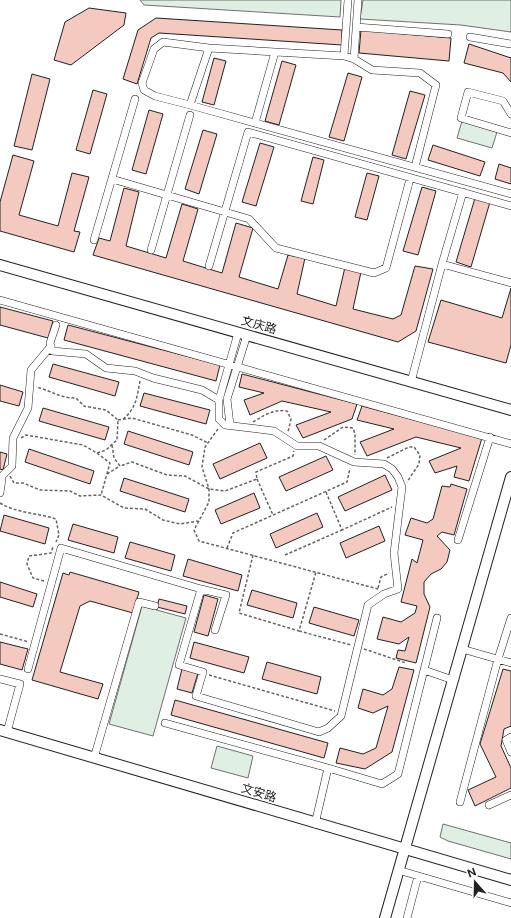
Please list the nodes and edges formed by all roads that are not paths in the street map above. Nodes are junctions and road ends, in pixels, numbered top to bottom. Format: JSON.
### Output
{"nodes":[{"id":1,"x":348,"y":0,"type":"edge"},
{"id":2,"x":358,"y":0,"type":"edge"},
{"id":3,"x":356,"y":27,"type":"junction"},
{"id":4,"x":448,"y":34,"type":"dead end"},
{"id":5,"x":470,"y":36,"type":"dead end"},
{"id":6,"x":511,"y":44,"type":"edge"},
{"id":7,"x":210,"y":48,"type":"junction"},
{"id":8,"x":276,"y":52,"type":"junction"},
{"id":9,"x":344,"y":56,"type":"junction"},
{"id":10,"x":354,"y":59,"type":"junction"},
{"id":11,"x":136,"y":99,"type":"dead end"},
{"id":12,"x":190,"y":105,"type":"junction"},
{"id":13,"x":511,"y":114,"type":"edge"},
{"id":14,"x":190,"y":115,"type":"dead end"},
{"id":15,"x":255,"y":123,"type":"junction"},
{"id":16,"x":511,"y":133,"type":"edge"},
{"id":17,"x":415,"y":167,"type":"junction"},
{"id":18,"x":410,"y":178,"type":"junction"},
{"id":19,"x":112,"y":179,"type":"junction"},
{"id":20,"x":463,"y":192,"type":"junction"},
{"id":21,"x":511,"y":194,"type":"edge"},
{"id":22,"x":168,"y":195,"type":"junction"},
{"id":23,"x":511,"y":206,"type":"edge"},
{"id":24,"x":225,"y":212,"type":"junction"},
{"id":25,"x":94,"y":240,"type":"dead end"},
{"id":26,"x":151,"y":250,"type":"dead end"},
{"id":27,"x":442,"y":264,"type":"junction"},
{"id":28,"x":0,"y":265,"type":"edge"},
{"id":29,"x":209,"y":266,"type":"dead end"},
{"id":30,"x":511,"y":283,"type":"edge"},
{"id":31,"x":0,"y":300,"type":"edge"},
{"id":32,"x":56,"y":326,"type":"dead end"},
{"id":33,"x":242,"y":334,"type":"junction"},
{"id":34,"x":51,"y":346,"type":"junction"},
{"id":35,"x":229,"y":364,"type":"junction"},
{"id":36,"x":237,"y":367,"type":"junction"},
{"id":37,"x":411,"y":382,"type":"junction"},
{"id":38,"x":219,"y":400,"type":"junction"},
{"id":39,"x":511,"y":410,"type":"edge"},
{"id":40,"x":226,"y":424,"type":"junction"},
{"id":41,"x":490,"y":437,"type":"junction"},
{"id":42,"x":511,"y":444,"type":"edge"},
{"id":43,"x":511,"y":477,"type":"edge"},
{"id":44,"x":1,"y":478,"type":"edge"},
{"id":45,"x":0,"y":493,"type":"edge"},
{"id":46,"x":458,"y":540,"type":"dead end"},
{"id":47,"x":201,"y":589,"type":"junction"},
{"id":48,"x":155,"y":606,"type":"dead end"},
{"id":49,"x":437,"y":618,"type":"dead end"},
{"id":50,"x":511,"y":618,"type":"edge"},
{"id":51,"x":215,"y":630,"type":"dead end"},
{"id":52,"x":462,"y":649,"type":"junction"},
{"id":53,"x":498,"y":659,"type":"junction"},
{"id":54,"x":511,"y":663,"type":"edge"},
{"id":55,"x":28,"y":669,"type":"dead end"},
{"id":56,"x":424,"y":670,"type":"junction"},
{"id":57,"x":0,"y":678,"type":"edge"},
{"id":58,"x":453,"y":680,"type":"junction"},
{"id":59,"x":165,"y":723,"type":"dead end"},
{"id":60,"x":3,"y":731,"type":"edge"},
{"id":61,"x":511,"y":737,"type":"edge"},
{"id":62,"x":511,"y":752,"type":"edge"},
{"id":63,"x":94,"y":758,"type":"junction"},
{"id":64,"x":328,"y":768,"type":"junction"},
{"id":65,"x":511,"y":795,"type":"edge"},
{"id":66,"x":460,"y":802,"type":"dead end"},
{"id":67,"x":489,"y":804,"type":"dead end"},
{"id":68,"x":315,"y":824,"type":"junction"},
{"id":69,"x":404,"y":850,"type":"junction"},
{"id":70,"x":398,"y":870,"type":"junction"},
{"id":71,"x":418,"y":876,"type":"junction"},
{"id":72,"x":511,"y":880,"type":"edge"},
{"id":73,"x":511,"y":903,"type":"edge"},
{"id":74,"x":385,"y":918,"type":"edge"},
{"id":75,"x":407,"y":918,"type":"edge"}],
"edges":[{"from":1,"to":9,"type":"street"},
{"from":2,"to":3,"type":"street"},
{"from":3,"to":4,"type":"street"},
{"from":3,"to":10,"type":"street"},
{"from":5,"to":6,"type":"street"},
{"from":7,"to":8,"type":"street"},
{"from":7,"to":12,"type":"street"},
{"from":7,"to":12,"type":"street"},
{"from":8,"to":9,"type":"street"},
{"from":8,"to":15,"type":"street"},
{"from":9,"to":10,"type":"street"},
{"from":10,"to":17,"type":"street"},
{"from":11,"to":19,"type":"street"},
{"from":12,"to":15,"type":"street"},
{"from":13,"to":16,"type":"street"},
{"from":14,"to":22,"type":"street"},
{"from":15,"to":17,"type":"street"},
{"from":17,"to":21,"type":"street"},
{"from":18,"to":20,"type":"street"},
{"from":18,"to":24,"type":"street"},
{"from":18,"to":24,"type":"street"},
{"from":19,"to":22,"type":"street"},
{"from":19,"to":25,"type":"street"},
{"from":20,"to":23,"type":"street"},
{"from":20,"to":27,"type":"street"},
{"from":22,"to":24,"type":"street"},
{"from":22,"to":26,"type":"street"},
{"from":24,"to":29,"type":"street"},
{"from":27,"to":30,"type":"street"},
{"from":27,"to":37,"type":"street"},
{"from":28,"to":33,"type":"street","name":"文庆路"},
{"from":31,"to":35,"type":"street"},
{"from":32,"to":34,"type":"street"},
{"from":33,"to":35,"type":"street"},
{"from":33,"to":36,"type":"street"},
{"from":33,"to":37,"type":"street","name":"文庆路"},
{"from":34,"to":38,"type":"street"},
{"from":34,"to":44,"type":"street"},
{"from":35,"to":36,"type":"street"},
{"from":35,"to":38,"type":"street"},
{"from":36,"to":40,"type":"street"},
{"from":36,"to":41,"type":"street"},
{"from":37,"to":39,"type":"street","name":"文庆路"},
{"from":38,"to":40,"type":"street"},
{"from":40,"to":47,"type":"street"},
{"from":41,"to":42,"type":"street"},
{"from":41,"to":46,"type":"street"},
{"from":43,"to":52,"type":"street"},
{"from":44,"to":45,"type":"street"},
{"from":47,"to":51,"type":"street"},
{"from":47,"to":55,"type":"street"},
{"from":48,"to":63,"type":"street"},
{"from":49,"to":56,"type":"street"},
{"from":50,"to":53,"type":"street"},
{"from":52,"to":53,"type":"street"},
{"from":52,"to":58,"type":"street"},
{"from":53,"to":54,"type":"street"},
{"from":53,"to":66,"type":"street"},
{"from":56,"to":58,"type":"street"},
{"from":56,"to":64,"type":"street"},
{"from":57,"to":60,"type":"street"},
{"from":58,"to":69,"type":"street"},
{"from":59,"to":64,"type":"street"},
{"from":60,"to":63,"type":"street","name":"文安路"},
{"from":61,"to":62,"type":"street"},
{"from":63,"to":68,"type":"street","name":"文安路"},
{"from":64,"to":68,"type":"street"},
{"from":65,"to":67,"type":"street"},
{"from":68,"to":69,"type":"street","name":"文安路"},
{"from":69,"to":70,"type":"street"},
{"from":69,"to":72,"type":"street","name":"文安路"},
{"from":70,"to":71,"type":"street"},
{"from":70,"to":74,"type":"street"},
{"from":71,"to":73,"type":"street"},
{"from":71,"to":75,"type":"street"}]}
